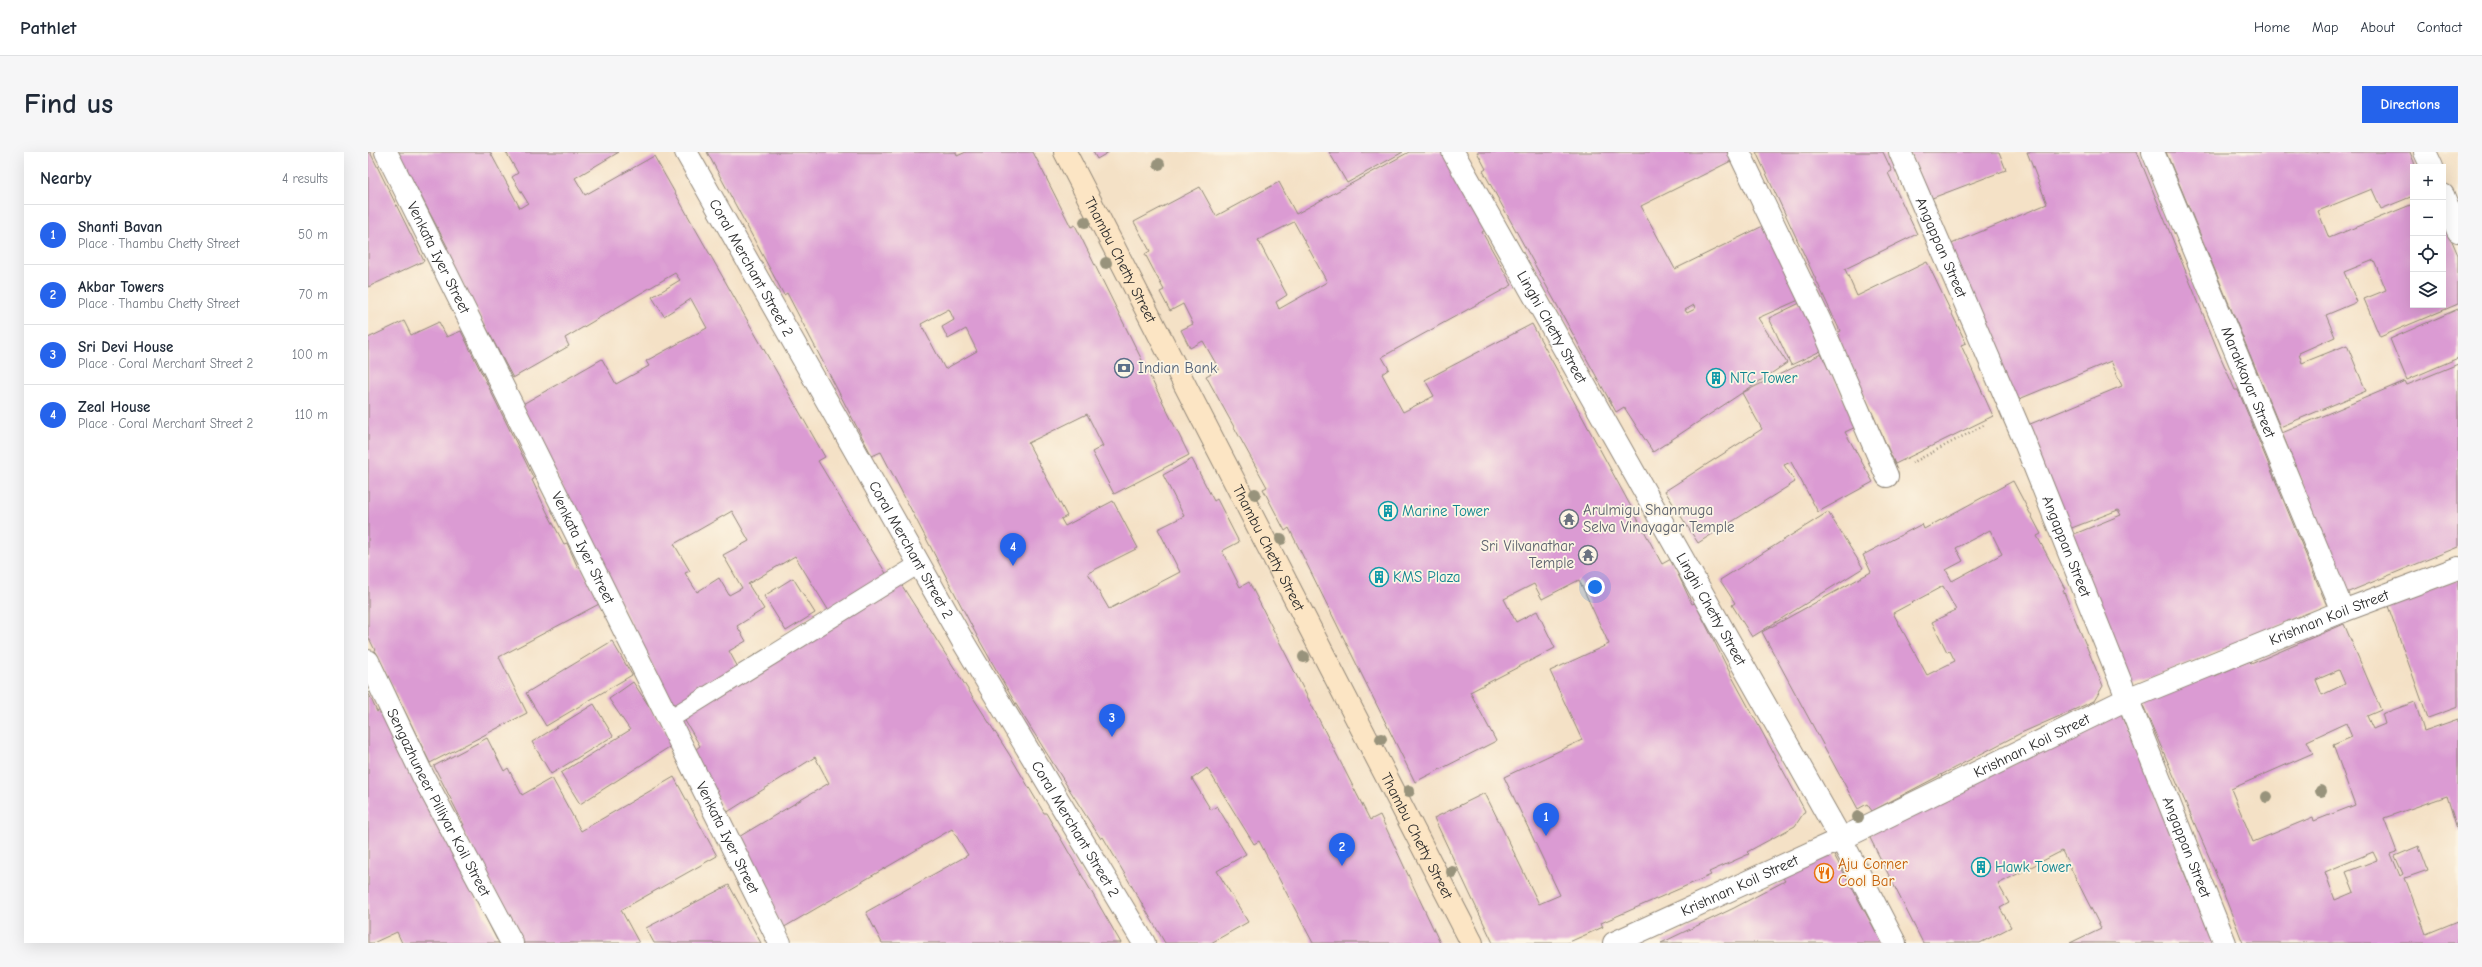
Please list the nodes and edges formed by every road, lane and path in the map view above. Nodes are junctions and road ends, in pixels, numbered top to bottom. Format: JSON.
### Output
{"nodes":[{"id":1,"x":386,"y":152,"type":"edge"},
{"id":2,"x":686,"y":152,"type":"edge"},
{"id":3,"x":1065,"y":152,"type":"edge"},
{"id":4,"x":1454,"y":152,"type":"edge"},
{"id":5,"x":1740,"y":152,"type":"edge"},
{"id":6,"x":1900,"y":152,"type":"edge"},
{"id":7,"x":2153,"y":152,"type":"edge"},
{"id":8,"x":2425,"y":152,"type":"edge"},
{"id":9,"x":2431,"y":164,"type":"edge"},
{"id":10,"x":2445,"y":200,"type":"edge"},
{"id":11,"x":2458,"y":231,"type":"edge"},
{"id":12,"x":2011,"y":411,"type":"junction"},
{"id":13,"x":1887,"y":476,"type":"joint"},
{"id":14,"x":919,"y":564,"type":"junction"},
{"id":15,"x":2458,"y":568,"type":"edge"},
{"id":16,"x":2344,"y":611,"type":"junction"},
{"id":17,"x":368,"y":661,"type":"edge"},
{"id":18,"x":2127,"y":699,"type":"junction"},
{"id":19,"x":668,"y":720,"type":"junction"},
{"id":20,"x":1841,"y":839,"type":"junction"},
{"id":21,"x":1141,"y":942,"type":"edge"},
{"id":22,"x":512,"y":943,"type":"edge"},
{"id":23,"x":780,"y":943,"type":"edge"},
{"id":24,"x":1472,"y":943,"type":"edge"},
{"id":25,"x":1614,"y":943,"type":"edge"},
{"id":26,"x":1895,"y":943,"type":"edge"},
{"id":27,"x":2225,"y":943,"type":"edge"}],
"edges":[{"from":1,"to":19,"type":"street","name":"Venkata Iyer Street"},
{"from":2,"to":14,"type":"street","name":"Coral Merchant Street 2"},
{"from":3,"to":24,"type":"street","name":"Thambu Chetty Street"},
{"from":4,"to":20,"type":"street","name":"Linghi Chetty Street"},
{"from":5,"to":13,"type":"street"},
{"from":6,"to":12,"type":"street","name":"Angappan Street"},
{"from":7,"to":16,"type":"street","name":"Marakkayar Street"},
{"from":8,"to":9,"type":"street"},
{"from":10,"to":11,"type":"street"},
{"from":12,"to":13,"type":"path"},
{"from":12,"to":18,"type":"street","name":"Angappan Street"},
{"from":14,"to":19,"type":"lane"},
{"from":14,"to":21,"type":"street","name":"Coral Merchant Street 2"},
{"from":15,"to":16,"type":"street","name":"Krishnan Koil Street"},
{"from":16,"to":18,"type":"street","name":"Krishnan Koil Street"},
{"from":17,"to":22,"type":"street","name":"Sengazhuneer Pilliyar Koil Street"},
{"from":18,"to":20,"type":"street","name":"Krishnan Koil Street"},
{"from":18,"to":27,"type":"street","name":"Angappan Street"},
{"from":19,"to":23,"type":"street","name":"Venkata Iyer Street"},
{"from":20,"to":25,"type":"street","name":"Krishnan Koil Street"},
{"from":20,"to":26,"type":"street","name":"Linghi Chetty Street"}]}
